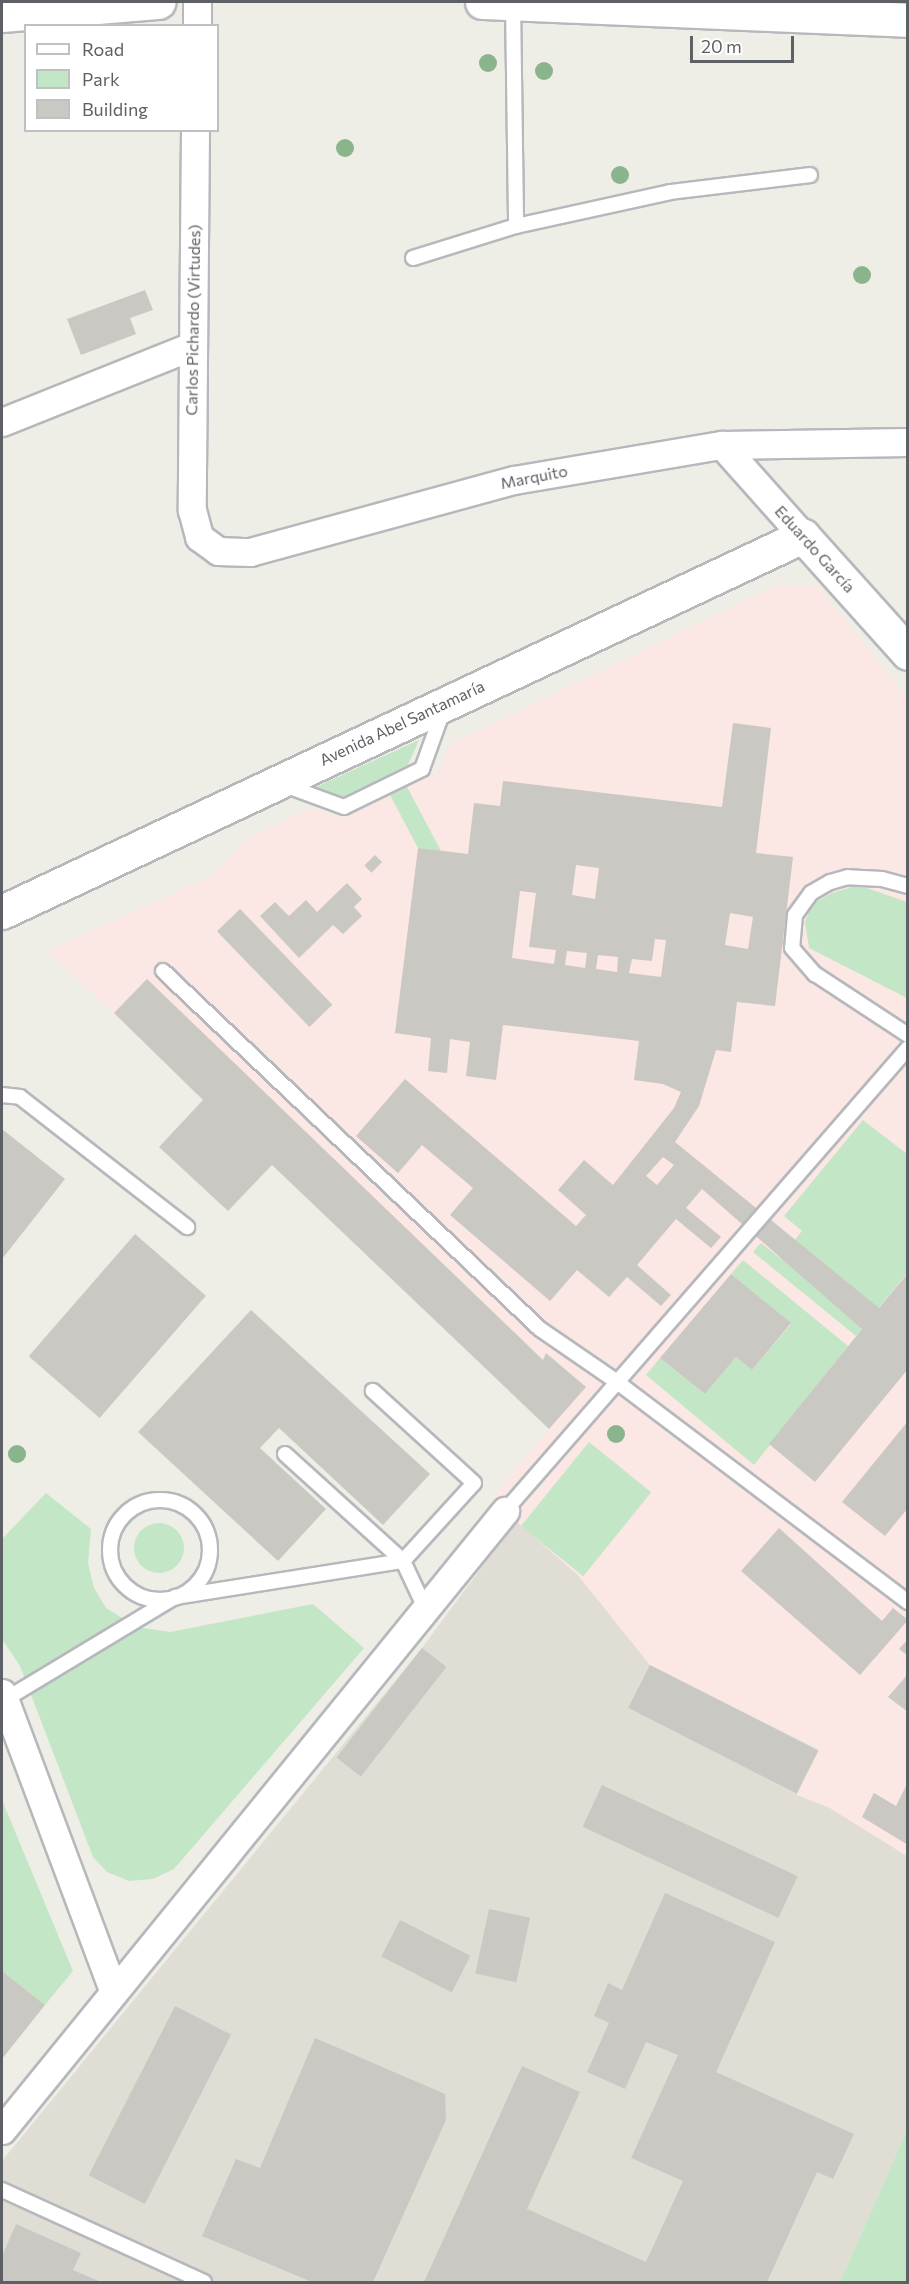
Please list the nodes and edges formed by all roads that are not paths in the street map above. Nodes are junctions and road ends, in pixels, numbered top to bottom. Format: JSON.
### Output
{"nodes":[{"id":1,"x":158,"y":2,"type":"edge"},
{"id":2,"x":197,"y":2,"type":"edge"},
{"id":3,"x":497,"y":2,"type":"edge"},
{"id":4,"x":2,"y":15,"type":"edge"},
{"id":5,"x":908,"y":20,"type":"edge"},
{"id":6,"x":197,"y":24,"type":"edge"},
{"id":7,"x":195,"y":132,"type":"edge"},
{"id":8,"x":810,"y":175,"type":"dead end"},
{"id":9,"x":516,"y":226,"type":"junction"},
{"id":10,"x":413,"y":258,"type":"dead end"},
{"id":11,"x":192,"y":346,"type":"junction"},
{"id":12,"x":2,"y":422,"type":"edge"},
{"id":13,"x":908,"y":442,"type":"edge"},
{"id":14,"x":722,"y":445,"type":"junction"},
{"id":15,"x":192,"y":510,"type":"joint"},
{"id":16,"x":803,"y":536,"type":"junction"},
{"id":17,"x":908,"y":653,"type":"edge"},
{"id":18,"x":447,"y":702,"type":"junction"},
{"id":19,"x":276,"y":782,"type":"junction"},
{"id":20,"x":908,"y":886,"type":"edge"},
{"id":21,"x":2,"y":912,"type":"edge"},
{"id":22,"x":163,"y":971,"type":"dead end"},
{"id":23,"x":908,"y":1035,"type":"edge"},
{"id":24,"x":908,"y":1048,"type":"edge"},
{"id":25,"x":2,"y":1095,"type":"edge"},
{"id":26,"x":187,"y":1227,"type":"dead end"},
{"id":27,"x":617,"y":1382,"type":"junction"},
{"id":28,"x":373,"y":1391,"type":"dead end"},
{"id":29,"x":285,"y":1454,"type":"dead end"},
{"id":30,"x":505,"y":1510,"type":"joint"},
{"id":31,"x":403,"y":1561,"type":"junction"},
{"id":32,"x":175,"y":1597,"type":"junction"},
{"id":33,"x":908,"y":1602,"type":"edge"},
{"id":34,"x":425,"y":1608,"type":"junction"},
{"id":35,"x":4,"y":1696,"type":"edge"},
{"id":36,"x":114,"y":1992,"type":"junction"},
{"id":37,"x":2,"y":2130,"type":"edge"},
{"id":38,"x":2,"y":2190,"type":"edge"},
{"id":39,"x":204,"y":2283,"type":"edge"}],
"edges":[{"from":1,"to":4,"type":"main road"},
{"from":2,"to":6,"type":"street"},
{"from":3,"to":5,"type":"main road"},
{"from":3,"to":9,"type":"lane"},
{"from":7,"to":11,"type":"street","name":"Carlos Pichardo (Virtudes)"},
{"from":8,"to":9,"type":"lane"},
{"from":9,"to":10,"type":"lane"},
{"from":11,"to":12,"type":"street"},
{"from":11,"to":15,"type":"street","name":"Carlos Pichardo (Virtudes)"},
{"from":13,"to":14,"type":"street","name":"Marquito"},
{"from":14,"to":15,"type":"street","name":"Marquito"},
{"from":14,"to":16,"type":"street","name":"Eduardo García"},
{"from":16,"to":17,"type":"main road","name":"Eduardo García"},
{"from":16,"to":18,"type":"main road","name":"Avenida Abel Santamaría"},
{"from":18,"to":19,"type":"main road","name":"Avenida Abel Santamaría"},
{"from":18,"to":19,"type":"lane"},
{"from":19,"to":21,"type":"main road","name":"Avenida Abel Santamaría"},
{"from":20,"to":23,"type":"lane"},
{"from":22,"to":27,"type":"lane"},
{"from":24,"to":27,"type":"lane"},
{"from":25,"to":26,"type":"lane"},
{"from":27,"to":30,"type":"lane"},
{"from":27,"to":33,"type":"lane"},
{"from":28,"to":31,"type":"lane"},
{"from":29,"to":31,"type":"lane"},
{"from":30,"to":34,"type":"street"},
{"from":31,"to":32,"type":"lane"},
{"from":31,"to":34,"type":"lane"},
{"from":32,"to":32,"type":"lane"},
{"from":32,"to":35,"type":"lane"},
{"from":34,"to":36,"type":"street"},
{"from":35,"to":36,"type":"street"},
{"from":36,"to":37,"type":"street"},
{"from":38,"to":39,"type":"lane"}]}
